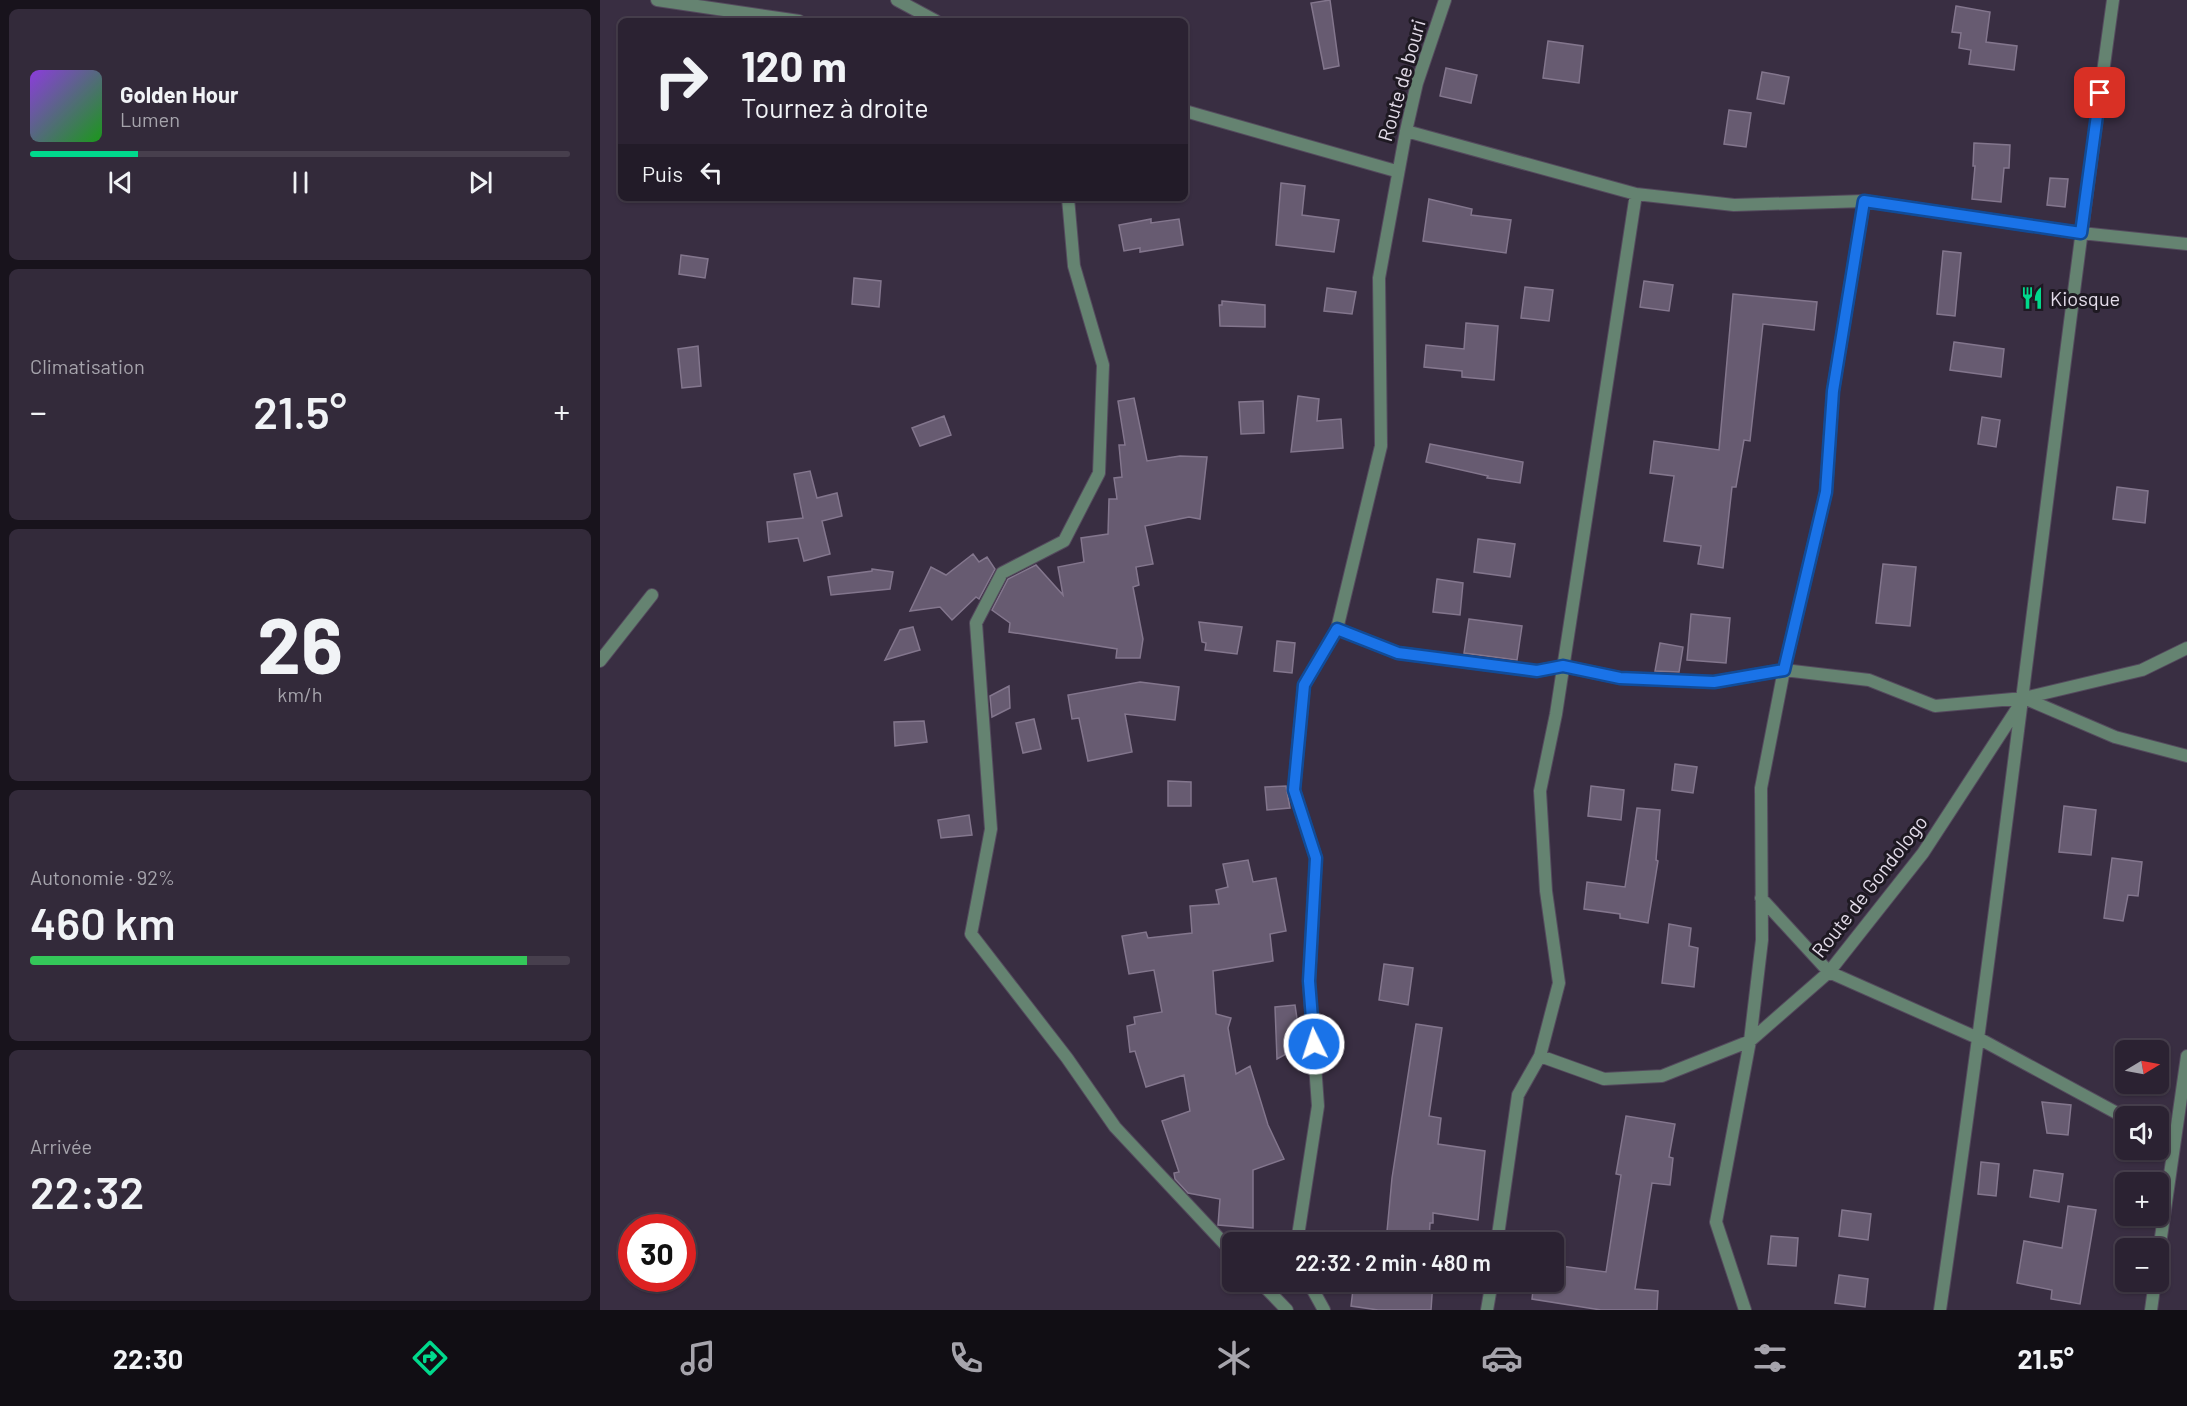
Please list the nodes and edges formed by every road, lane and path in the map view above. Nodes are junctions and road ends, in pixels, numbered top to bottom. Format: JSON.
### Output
{"nodes":[{"id":1,"x":657,"y":0,"type":"edge"},
{"id":2,"x":897,"y":0,"type":"edge"},
{"id":3,"x":1445,"y":0,"type":"edge"},
{"id":4,"x":2113,"y":0,"type":"edge"},
{"id":5,"x":779,"y":18,"type":"edge"},
{"id":6,"x":930,"y":18,"type":"edge"},
{"id":7,"x":1188,"y":112,"type":"edge"},
{"id":8,"x":1406,"y":131,"type":"junction"},
{"id":9,"x":1396,"y":171,"type":"junction"},
{"id":10,"x":1636,"y":194,"type":"junction"},
{"id":11,"x":1068,"y":201,"type":"edge"},
{"id":12,"x":1864,"y":201,"type":"junction"},
{"id":13,"x":2081,"y":233,"type":"junction"},
{"id":14,"x":2187,"y":244,"type":"edge"},
{"id":15,"x":652,"y":595,"type":"dead end"},
{"id":16,"x":1337,"y":629,"type":"junction"},
{"id":17,"x":2187,"y":648,"type":"edge"},
{"id":18,"x":600,"y":661,"type":"edge"},
{"id":19,"x":1563,"y":666,"type":"junction"},
{"id":20,"x":1784,"y":670,"type":"junction"},
{"id":21,"x":2024,"y":698,"type":"junction"},
{"id":22,"x":2187,"y":756,"type":"edge"},
{"id":23,"x":1761,"y":898,"type":"junction"},
{"id":24,"x":1829,"y":972,"type":"junction"},
{"id":25,"x":1980,"y":1039,"type":"junction"},
{"id":26,"x":1750,"y":1041,"type":"junction"},
{"id":27,"x":1540,"y":1056,"type":"junction"},
{"id":28,"x":2187,"y":1056,"type":"edge"},
{"id":29,"x":2115,"y":1112,"type":"edge"},
{"id":30,"x":2169,"y":1142,"type":"edge"},
{"id":31,"x":2174,"y":1144,"type":"junction"},
{"id":32,"x":1299,"y":1232,"type":"edge"},
{"id":33,"x":1498,"y":1232,"type":"edge"},
{"id":34,"x":2161,"y":1238,"type":"edge"},
{"id":35,"x":1222,"y":1241,"type":"edge"},
{"id":36,"x":1270,"y":1292,"type":"edge"},
{"id":37,"x":1314,"y":1292,"type":"edge"},
{"id":38,"x":1490,"y":1292,"type":"edge"},
{"id":39,"x":2153,"y":1292,"type":"edge"},
{"id":40,"x":1287,"y":1310,"type":"edge"},
{"id":41,"x":1324,"y":1310,"type":"edge"},
{"id":42,"x":1487,"y":1310,"type":"edge"},
{"id":43,"x":1746,"y":1310,"type":"edge"},
{"id":44,"x":1940,"y":1310,"type":"edge"},
{"id":45,"x":2151,"y":1310,"type":"edge"}],
"edges":[{"from":1,"to":5,"type":"street"},
{"from":2,"to":6,"type":"street"},
{"from":3,"to":8,"type":"street","name":"Route de bouri"},
{"from":4,"to":13,"type":"street"},
{"from":7,"to":9,"type":"street"},
{"from":8,"to":9,"type":"street","name":"Route de bouri"},
{"from":8,"to":10,"type":"street"},
{"from":9,"to":16,"type":"street","name":"Route de bouri"},
{"from":10,"to":12,"type":"street"},
{"from":10,"to":19,"type":"street"},
{"from":11,"to":35,"type":"street"},
{"from":12,"to":13,"type":"street"},
{"from":12,"to":20,"type":"street"},
{"from":13,"to":14,"type":"street"},
{"from":13,"to":21,"type":"street"},
{"from":15,"to":18,"type":"street"},
{"from":16,"to":19,"type":"street"},
{"from":16,"to":32,"type":"street","name":"Route de bouri"},
{"from":17,"to":21,"type":"street"},
{"from":19,"to":20,"type":"street"},
{"from":19,"to":27,"type":"street"},
{"from":20,"to":21,"type":"street"},
{"from":20,"to":23,"type":"street"},
{"from":21,"to":22,"type":"street"},
{"from":21,"to":24,"type":"street","name":"Route de Gondologo"},
{"from":21,"to":25,"type":"street"},
{"from":23,"to":24,"type":"street"},
{"from":23,"to":26,"type":"street"},
{"from":24,"to":25,"type":"street"},
{"from":24,"to":26,"type":"street","name":"Route de Gondologo"},
{"from":25,"to":29,"type":"street"},
{"from":25,"to":44,"type":"street"},
{"from":26,"to":27,"type":"street","name":"Route de Gondologo"},
{"from":26,"to":43,"type":"street"},
{"from":27,"to":33,"type":"street"},
{"from":28,"to":31,"type":"street"},
{"from":30,"to":31,"type":"street"},
{"from":31,"to":34,"type":"street"},
{"from":36,"to":40,"type":"street"},
{"from":37,"to":41,"type":"street"},
{"from":38,"to":42,"type":"street"},
{"from":39,"to":45,"type":"street"}]}
